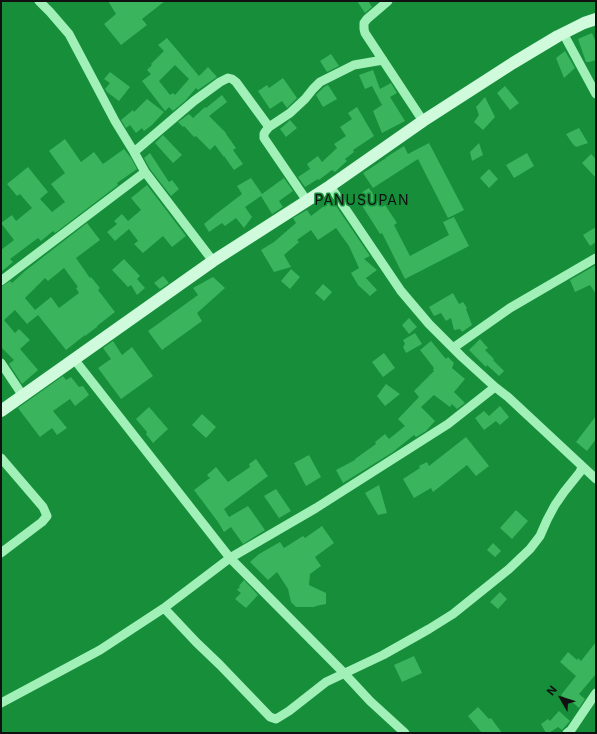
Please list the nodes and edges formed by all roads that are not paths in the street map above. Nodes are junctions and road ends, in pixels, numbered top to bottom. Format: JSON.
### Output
{"nodes":[{"id":1,"x":39,"y":1,"type":"edge"},
{"id":2,"x":388,"y":1,"type":"edge"},
{"id":3,"x":596,"y":20,"type":"edge"},
{"id":4,"x":563,"y":33,"type":"junction"},
{"id":5,"x":383,"y":60,"type":"junction"},
{"id":6,"x":596,"y":94,"type":"edge"},
{"id":7,"x":423,"y":121,"type":"junction"},
{"id":8,"x":269,"y":127,"type":"junction"},
{"id":9,"x":134,"y":152,"type":"junction"},
{"id":10,"x":145,"y":172,"type":"junction"},
{"id":11,"x":330,"y":186,"type":"junction"},
{"id":12,"x":306,"y":201,"type":"junction"},
{"id":13,"x":596,"y":258,"type":"edge"},
{"id":14,"x":213,"y":261,"type":"junction"},
{"id":15,"x":1,"y":281,"type":"edge"},
{"id":16,"x":453,"y":348,"type":"junction"},
{"id":17,"x":74,"y":359,"type":"junction"},
{"id":18,"x":1,"y":362,"type":"edge"},
{"id":19,"x":495,"y":387,"type":"junction"},
{"id":20,"x":23,"y":396,"type":"junction"},
{"id":21,"x":1,"y":411,"type":"edge"},
{"id":22,"x":1,"y":458,"type":"edge"},
{"id":23,"x":582,"y":466,"type":"junction"},
{"id":24,"x":596,"y":479,"type":"edge"},
{"id":25,"x":1,"y":553,"type":"edge"},
{"id":26,"x":230,"y":558,"type":"junction"},
{"id":27,"x":164,"y":608,"type":"junction"},
{"id":28,"x":344,"y":673,"type":"junction"},
{"id":29,"x":596,"y":693,"type":"edge"},
{"id":30,"x":1,"y":703,"type":"edge"},
{"id":31,"x":404,"y":733,"type":"edge"},
{"id":32,"x":567,"y":733,"type":"edge"}],
"edges":[{"from":1,"to":9,"type":"street"},
{"from":2,"to":5,"type":"street"},
{"from":3,"to":4,"type":"street"},
{"from":4,"to":6,"type":"street"},
{"from":4,"to":7,"type":"street"},
{"from":5,"to":7,"type":"street"},
{"from":5,"to":8,"type":"street"},
{"from":7,"to":11,"type":"street"},
{"from":8,"to":9,"type":"street"},
{"from":8,"to":12,"type":"street"},
{"from":9,"to":10,"type":"street"},
{"from":10,"to":14,"type":"street"},
{"from":10,"to":15,"type":"street"},
{"from":11,"to":12,"type":"street"},
{"from":11,"to":16,"type":"street"},
{"from":12,"to":14,"type":"street"},
{"from":13,"to":16,"type":"street"},
{"from":14,"to":17,"type":"street"},
{"from":16,"to":19,"type":"street"},
{"from":17,"to":20,"type":"street"},
{"from":17,"to":26,"type":"street"},
{"from":18,"to":20,"type":"street"},
{"from":19,"to":23,"type":"street"},
{"from":19,"to":26,"type":"street"},
{"from":20,"to":21,"type":"street"},
{"from":22,"to":25,"type":"street"},
{"from":23,"to":24,"type":"street"},
{"from":23,"to":28,"type":"street"},
{"from":26,"to":27,"type":"street"},
{"from":26,"to":28,"type":"street"},
{"from":27,"to":28,"type":"street"},
{"from":27,"to":30,"type":"street"},
{"from":28,"to":31,"type":"street"},
{"from":29,"to":32,"type":"street"}]}
